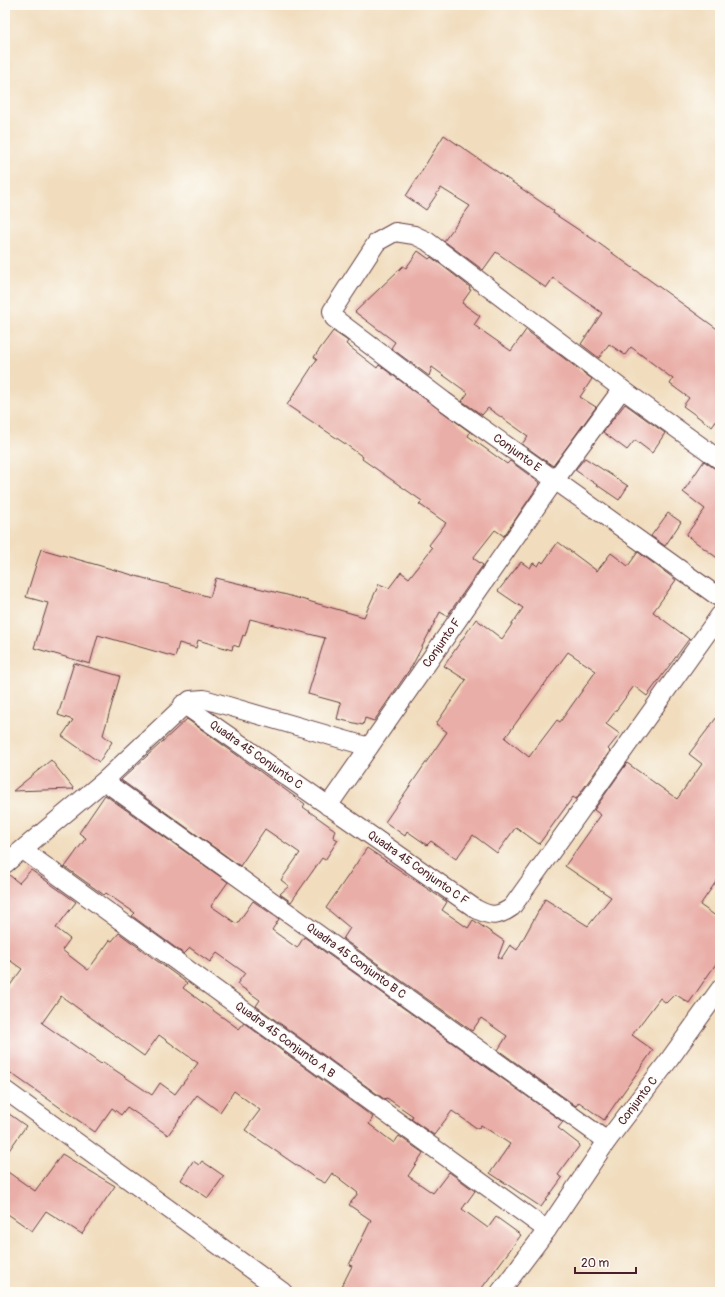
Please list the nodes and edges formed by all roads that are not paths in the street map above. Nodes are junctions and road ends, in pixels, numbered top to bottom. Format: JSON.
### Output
{"nodes":[{"id":1,"x":622,"y":389,"type":"junction"},
{"id":2,"x":720,"y":460,"type":"edge"},
{"id":3,"x":555,"y":480,"type":"junction"},
{"id":4,"x":720,"y":598,"type":"edge"},
{"id":5,"x":720,"y":615,"type":"edge"},
{"id":6,"x":183,"y":704,"type":"junction"},
{"id":7,"x":369,"y":747,"type":"junction"},
{"id":8,"x":104,"y":781,"type":"junction"},
{"id":9,"x":328,"y":806,"type":"junction"},
{"id":10,"x":23,"y":850,"type":"junction"},
{"id":11,"x":5,"y":864,"type":"edge"},
{"id":12,"x":720,"y":989,"type":"edge"},
{"id":13,"x":5,"y":1090,"type":"edge"},
{"id":14,"x":607,"y":1141,"type":"junction"},
{"id":15,"x":547,"y":1230,"type":"junction"},
{"id":16,"x":283,"y":1292,"type":"edge"},
{"id":17,"x":500,"y":1292,"type":"edge"}],
"edges":[{"from":1,"to":2,"type":"street"},
{"from":1,"to":3,"type":"street","name":"Conjunto F"},
{"from":1,"to":3,"type":"street","name":"Conjunto E"},
{"from":3,"to":4,"type":"street","name":"Conjunto E"},
{"from":3,"to":7,"type":"street","name":"Conjunto F"},
{"from":5,"to":9,"type":"street","name":"Quadra 45 Conjunto C F"},
{"from":6,"to":7,"type":"street"},
{"from":6,"to":8,"type":"street"},
{"from":6,"to":9,"type":"street","name":"Quadra 45 Conjunto C"},
{"from":7,"to":9,"type":"street","name":"Conjunto F"},
{"from":8,"to":10,"type":"street"},
{"from":8,"to":14,"type":"street","name":"Quadra 45 Conjunto B C"},
{"from":10,"to":11,"type":"street"},
{"from":10,"to":15,"type":"street","name":"Quadra 45 Conjunto A B"},
{"from":12,"to":14,"type":"street","name":"Conjunto C"},
{"from":13,"to":16,"type":"street"},
{"from":14,"to":15,"type":"street","name":"Conjunto C"},
{"from":15,"to":17,"type":"street","name":"Conjunto C"}]}
